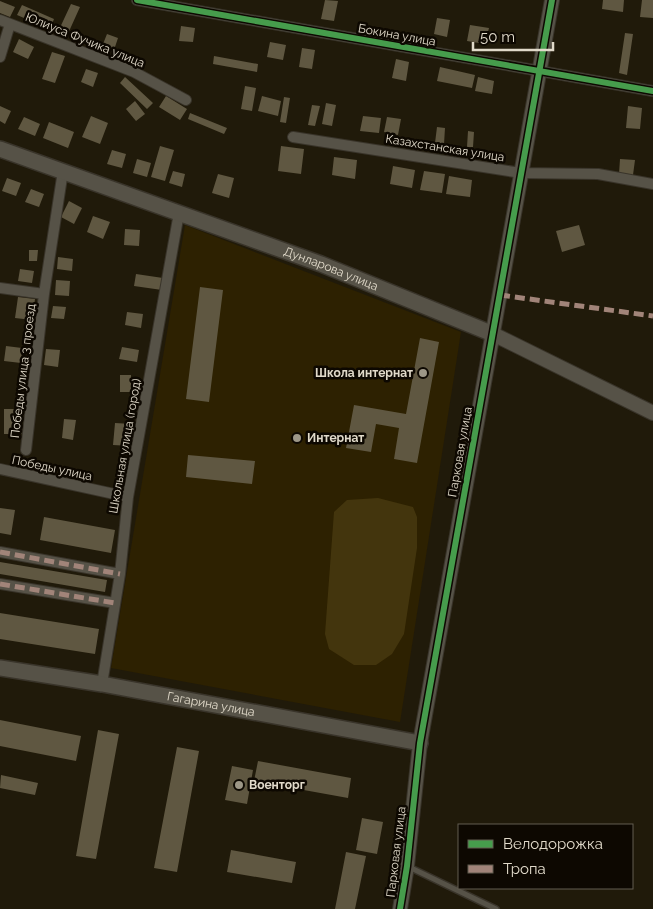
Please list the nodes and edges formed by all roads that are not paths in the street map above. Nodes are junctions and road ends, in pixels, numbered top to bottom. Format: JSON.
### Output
{"nodes":[{"id":1,"x":137,"y":0,"type":"edge"},
{"id":2,"x":552,"y":0,"type":"edge"},
{"id":3,"x":5,"y":22,"type":"edge"},
{"id":4,"x":0,"y":57,"type":"edge"},
{"id":5,"x":539,"y":71,"type":"junction"},
{"id":6,"x":653,"y":91,"type":"edge"},
{"id":7,"x":186,"y":100,"type":"dead end"},
{"id":8,"x":293,"y":137,"type":"dead end"},
{"id":9,"x":0,"y":149,"type":"edge"},
{"id":10,"x":63,"y":171,"type":"junction"},
{"id":11,"x":521,"y":173,"type":"junction"},
{"id":12,"x":653,"y":184,"type":"edge"},
{"id":13,"x":179,"y":213,"type":"junction"},
{"id":14,"x":0,"y":288,"type":"edge"},
{"id":15,"x":44,"y":294,"type":"junction"},
{"id":16,"x":493,"y":334,"type":"junction"},
{"id":17,"x":653,"y":413,"type":"edge"},
{"id":18,"x":26,"y":450,"type":"dead end"},
{"id":19,"x":0,"y":469,"type":"edge"},
{"id":20,"x":128,"y":497,"type":"junction"},
{"id":21,"x":0,"y":552,"type":"edge"},
{"id":22,"x":120,"y":574,"type":"junction"},
{"id":23,"x":0,"y":584,"type":"edge"},
{"id":24,"x":115,"y":603,"type":"junction"},
{"id":25,"x":0,"y":668,"type":"edge"},
{"id":26,"x":102,"y":684,"type":"junction"},
{"id":27,"x":420,"y":743,"type":"junction"},
{"id":28,"x":407,"y":866,"type":"junction"},
{"id":29,"x":400,"y":909,"type":"edge"},
{"id":30,"x":496,"y":909,"type":"edge"}],
"edges":[{"from":1,"to":5,"type":"street","name":"Бокина улица"},
{"from":2,"to":5,"type":"street","name":"Парковая улица"},
{"from":3,"to":4,"type":"street"},
{"from":3,"to":7,"type":"street","name":"Юлиуса Фучика улица"},
{"from":5,"to":6,"type":"street","name":"Бокина улица"},
{"from":5,"to":11,"type":"street","name":"Парковая улица"},
{"from":8,"to":11,"type":"street","name":"Казахстанская улица"},
{"from":9,"to":10,"type":"main road","name":"Дунларова улица"},
{"from":10,"to":13,"type":"main road","name":"Дунларова улица"},
{"from":10,"to":15,"type":"street","name":"Победы улица 3 проезд"},
{"from":11,"to":12,"type":"street","name":"Казахстанская улица"},
{"from":11,"to":16,"type":"street","name":"Парковая улица"},
{"from":13,"to":16,"type":"main road","name":"Дунларова улица"},
{"from":13,"to":20,"type":"street","name":"Школьная улица (город)"},
{"from":14,"to":15,"type":"street","name":"Победы улица 3 проезд"},
{"from":15,"to":18,"type":"street","name":"Победы улица 3 проезд"},
{"from":16,"to":17,"type":"street","name":"Дунларова улица"},
{"from":16,"to":27,"type":"street","name":"Парковая улица"},
{"from":19,"to":20,"type":"street","name":"Победы улица"},
{"from":20,"to":22,"type":"street","name":"Школьная улица (город)"},
{"from":21,"to":22,"type":"street"},
{"from":22,"to":24,"type":"street","name":"Школьная улица (город)"},
{"from":23,"to":24,"type":"street"},
{"from":24,"to":26,"type":"street","name":"Школьная улица (город)"},
{"from":25,"to":26,"type":"main road","name":"Гагарина улица"},
{"from":26,"to":27,"type":"main road","name":"Гагарина улица"},
{"from":27,"to":28,"type":"street","name":"Парковая улица"},
{"from":28,"to":29,"type":"street","name":"Парковая улица"},
{"from":28,"to":30,"type":"lane"}]}
